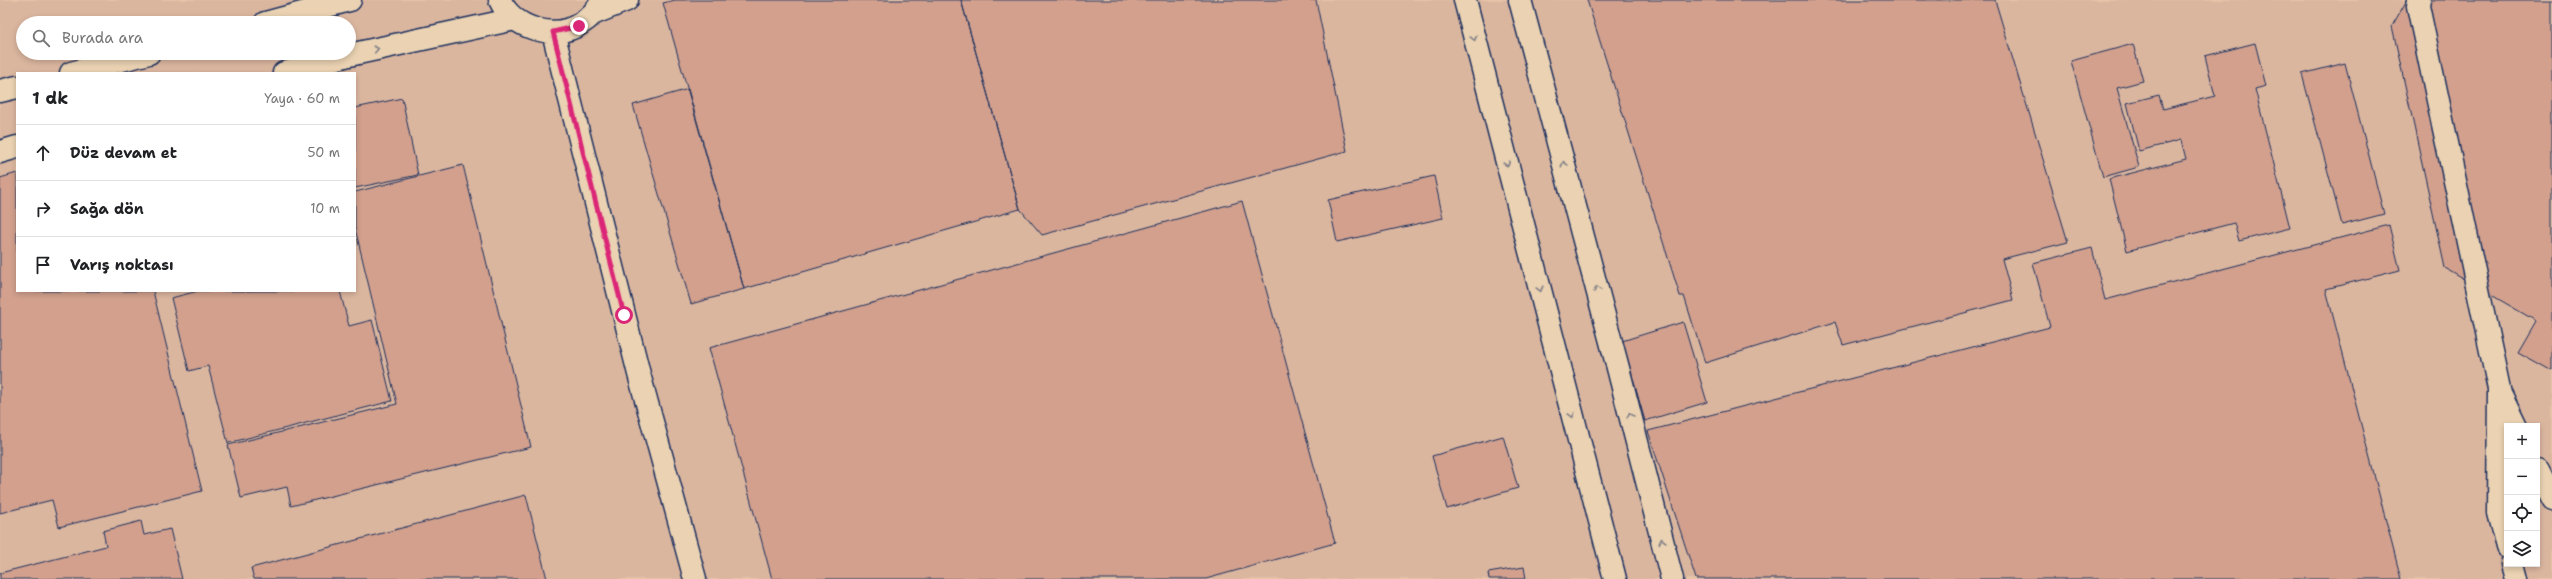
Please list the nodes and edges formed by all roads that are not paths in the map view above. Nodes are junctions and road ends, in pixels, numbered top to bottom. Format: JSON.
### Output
{"nodes":[{"id":1,"x":350,"y":0,"type":"edge"},
{"id":2,"x":500,"y":0,"type":"edge"},
{"id":3,"x":627,"y":0,"type":"edge"},
{"id":4,"x":1465,"y":0,"type":"edge"},
{"id":5,"x":1520,"y":0,"type":"edge"},
{"id":6,"x":2419,"y":0,"type":"edge"},
{"id":7,"x":599,"y":6,"type":"edge"},
{"id":8,"x":291,"y":16,"type":"edge"},
{"id":9,"x":515,"y":19,"type":"junction"},
{"id":10,"x":553,"y":32,"type":"junction"},
{"id":11,"x":356,"y":53,"type":"edge"},
{"id":12,"x":122,"y":60,"type":"edge"},
{"id":13,"x":331,"y":60,"type":"edge"},
{"id":14,"x":75,"y":72,"type":"edge"},
{"id":15,"x":288,"y":72,"type":"edge"},
{"id":16,"x":16,"y":87,"type":"edge"},
{"id":17,"x":0,"y":91,"type":"edge"},
{"id":18,"x":16,"y":147,"type":"edge"},
{"id":19,"x":0,"y":152,"type":"edge"},
{"id":20,"x":2499,"y":389,"type":"junction"},
{"id":21,"x":2515,"y":423,"type":"edge"},
{"id":22,"x":2540,"y":476,"type":"edge"},
{"id":23,"x":2552,"y":500,"type":"edge"},
{"id":24,"x":2504,"y":536,"type":"edge"},
{"id":25,"x":2513,"y":567,"type":"edge"},
{"id":26,"x":695,"y":579,"type":"edge"},
{"id":27,"x":1615,"y":579,"type":"edge"},
{"id":28,"x":1672,"y":579,"type":"edge"},
{"id":29,"x":2516,"y":579,"type":"edge"}],
"edges":[{"from":1,"to":8,"type":"street"},
{"from":2,"to":9,"type":"street"},
{"from":3,"to":7,"type":"street"},
{"from":4,"to":27,"type":"street","one_way":true},
{"from":28,"to":5,"type":"street","one_way":true},
{"from":6,"to":20,"type":"street"},
{"from":7,"to":10,"type":"street"},
{"from":9,"to":10,"type":"street"},
{"from":11,"to":9,"type":"street","one_way":true},
{"from":10,"to":26,"type":"street"},
{"from":12,"to":14,"type":"street"},
{"from":15,"to":13,"type":"street","one_way":true},
{"from":16,"to":17,"type":"street"},
{"from":18,"to":19,"type":"street"},
{"from":20,"to":21,"type":"street"},
{"from":20,"to":24,"type":"street"},
{"from":22,"to":23,"type":"street"},
{"from":25,"to":29,"type":"street"}]}
